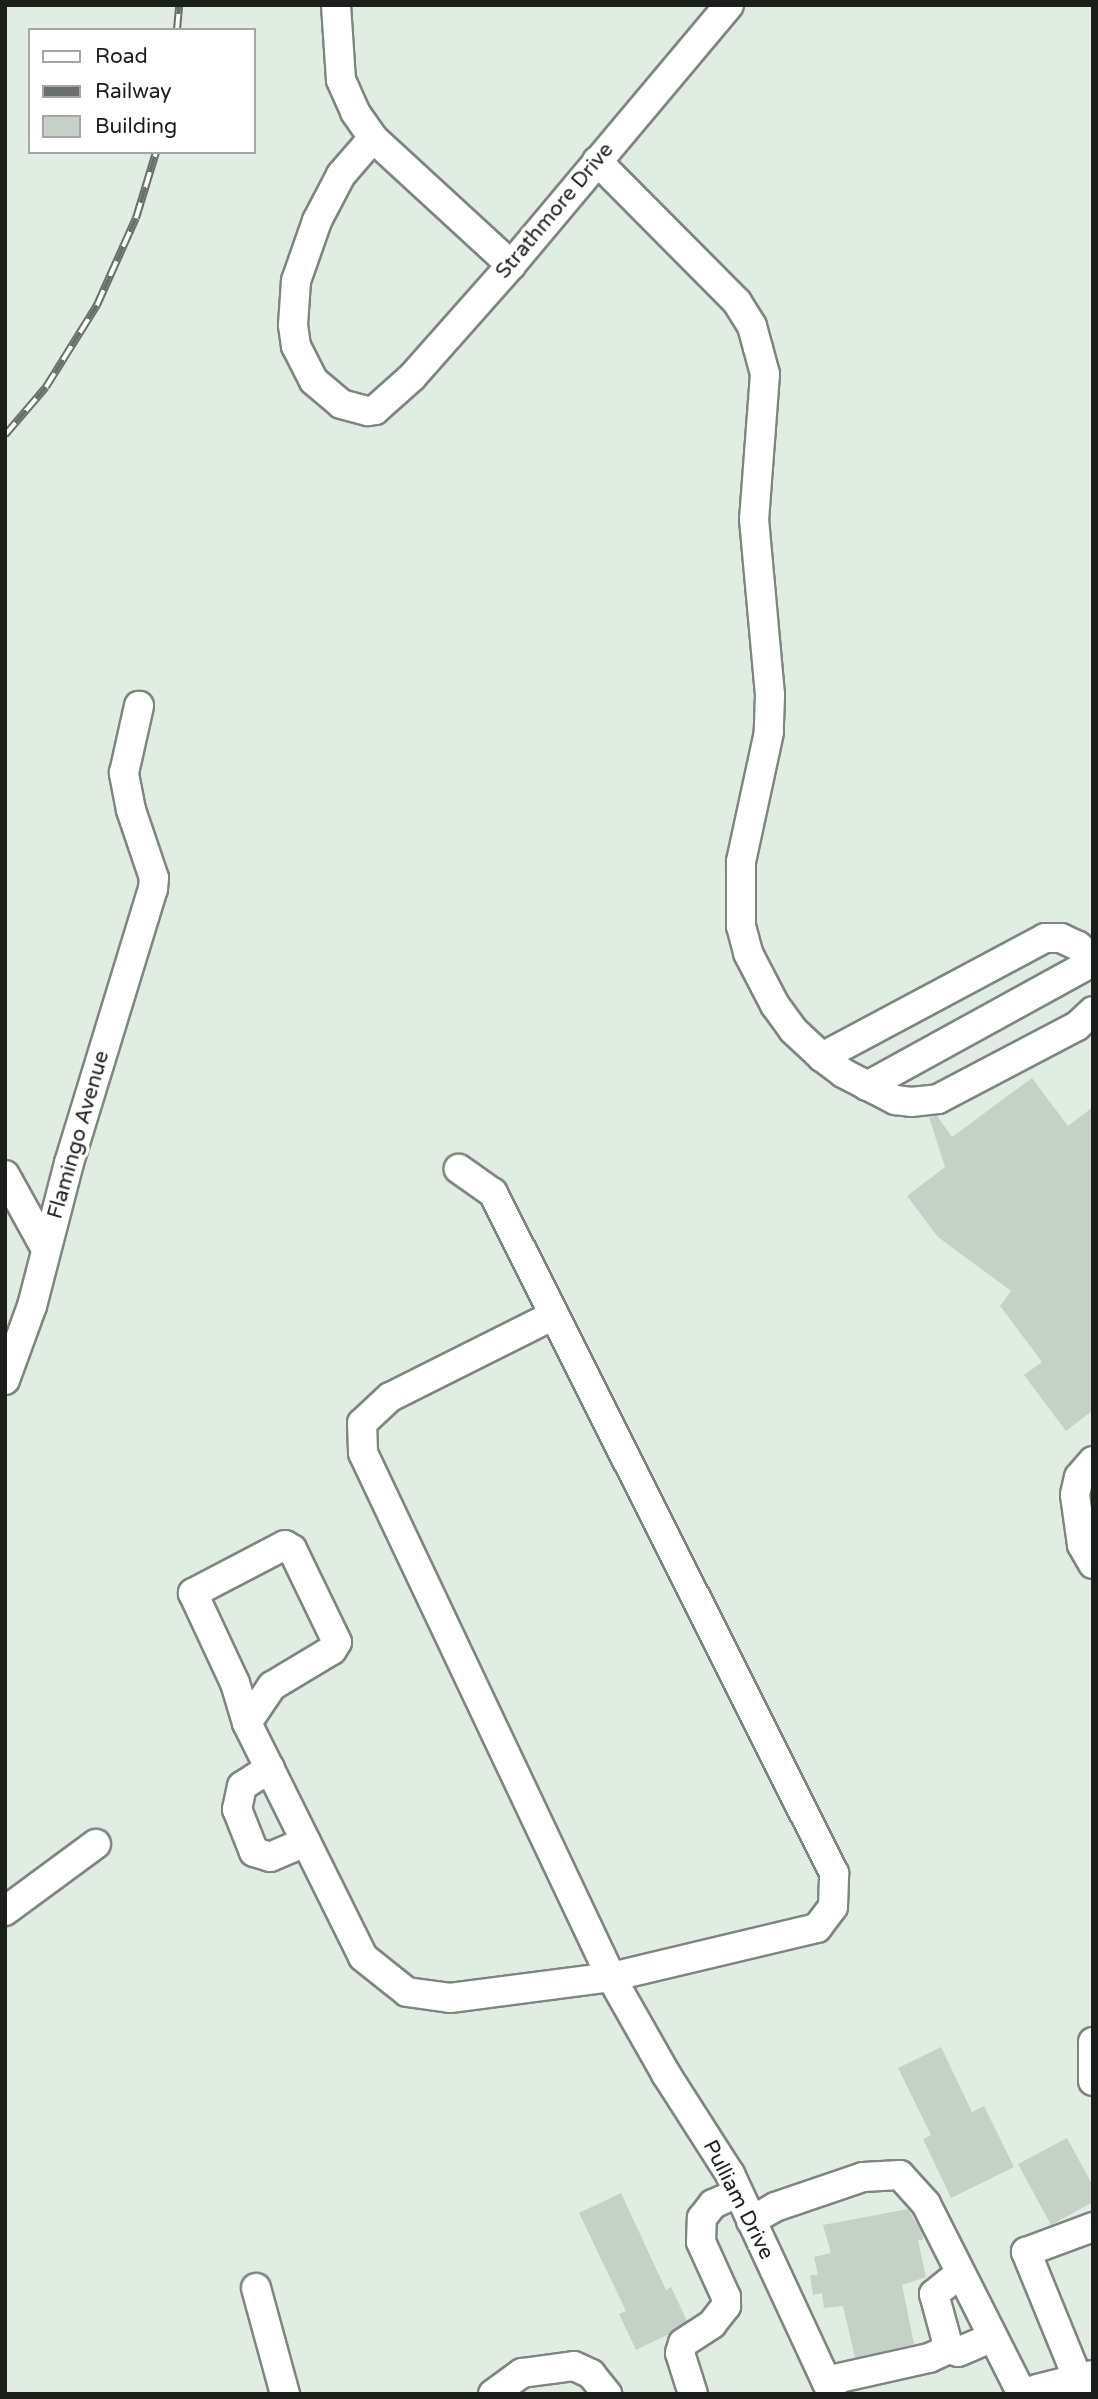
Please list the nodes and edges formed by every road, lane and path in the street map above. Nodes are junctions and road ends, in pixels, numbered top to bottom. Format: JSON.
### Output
{"nodes":[{"id":1,"x":336,"y":5,"type":"edge"},
{"id":2,"x":729,"y":5,"type":"edge"},
{"id":3,"x":373,"y":138,"type":"junction"},
{"id":4,"x":597,"y":161,"type":"junction"},
{"id":5,"x":511,"y":265,"type":"junction"},
{"id":6,"x":139,"y":706,"type":"dead end"},
{"id":7,"x":1093,"y":961,"type":"edge"},
{"id":8,"x":1093,"y":1011,"type":"edge"},
{"id":9,"x":822,"y":1057,"type":"junction"},
{"id":10,"x":867,"y":1086,"type":"junction"},
{"id":11,"x":459,"y":1169,"type":"dead end"},
{"id":12,"x":5,"y":1175,"type":"edge"},
{"id":13,"x":46,"y":1249,"type":"junction"},
{"id":14,"x":554,"y":1315,"type":"junction"},
{"id":15,"x":5,"y":1380,"type":"edge"},
{"id":16,"x":1093,"y":1461,"type":"edge"},
{"id":17,"x":1085,"y":1515,"type":"edge"},
{"id":18,"x":1093,"y":1564,"type":"edge"},
{"id":19,"x":247,"y":1723,"type":"junction"},
{"id":20,"x":270,"y":1768,"type":"junction"},
{"id":21,"x":306,"y":1842,"type":"junction"},
{"id":22,"x":96,"y":1844,"type":"dead end"},
{"id":23,"x":5,"y":1910,"type":"edge"},
{"id":24,"x":611,"y":1977,"type":"junction"},
{"id":25,"x":1093,"y":2042,"type":"edge"},
{"id":26,"x":1093,"y":2081,"type":"edge"},
{"id":27,"x":738,"y":2193,"type":"junction"},
{"id":28,"x":751,"y":2221,"type":"junction"},
{"id":29,"x":1093,"y":2227,"type":"edge"},
{"id":30,"x":959,"y":2274,"type":"junction"},
{"id":31,"x":256,"y":2288,"type":"dead end"},
{"id":32,"x":993,"y":2337,"type":"junction"},
{"id":33,"x":949,"y":2349,"type":"junction"},
{"id":34,"x":1086,"y":2382,"type":"edge"},
{"id":35,"x":829,"y":2388,"type":"edge"},
{"id":36,"x":285,"y":2394,"type":"edge"},
{"id":37,"x":493,"y":2394,"type":"edge"},
{"id":38,"x":607,"y":2394,"type":"edge"},
{"id":39,"x":693,"y":2394,"type":"edge"},
{"id":40,"x":1022,"y":2394,"type":"edge"},
{"id":41,"x":1038,"y":2394,"type":"edge"}],
"edges":[{"from":1,"to":3,"type":"street"},
{"from":2,"to":4,"type":"street","name":"Strathmore Drive"},
{"from":3,"to":5,"type":"street"},
{"from":3,"to":5,"type":"street","name":"Strathmore Drive"},
{"from":4,"to":5,"type":"street","name":"Strathmore Drive"},
{"from":4,"to":9,"type":"street"},
{"from":6,"to":13,"type":"street","name":"Flamingo Avenue"},
{"from":7,"to":9,"type":"street"},
{"from":7,"to":10,"type":"street"},
{"from":8,"to":10,"type":"street"},
{"from":9,"to":10,"type":"street"},
{"from":11,"to":14,"type":"street"},
{"from":12,"to":13,"type":"street"},
{"from":13,"to":15,"type":"street","name":"Flamingo Avenue"},
{"from":14,"to":24,"type":"street","name":"Pulliam Drive"},
{"from":14,"to":24,"type":"street"},
{"from":16,"to":17,"type":"street"},
{"from":17,"to":18,"type":"street"},
{"from":19,"to":19,"type":"street"},
{"from":19,"to":20,"type":"street"},
{"from":20,"to":21,"type":"street"},
{"from":20,"to":21,"type":"street"},
{"from":21,"to":24,"type":"street"},
{"from":22,"to":23,"type":"street"},
{"from":24,"to":27,"type":"street","name":"Pulliam Drive"},
{"from":25,"to":26,"type":"street"},
{"from":27,"to":28,"type":"street","name":"Pulliam Drive"},
{"from":27,"to":39,"type":"street"},
{"from":28,"to":30,"type":"street"},
{"from":28,"to":35,"type":"street","name":"Pulliam Drive"},
{"from":29,"to":34,"type":"street"},
{"from":30,"to":32,"type":"street"},
{"from":30,"to":33,"type":"street"},
{"from":31,"to":36,"type":"street"},
{"from":32,"to":33,"type":"street"},
{"from":32,"to":40,"type":"street"},
{"from":33,"to":35,"type":"street"},
{"from":34,"to":41,"type":"highway"},
{"from":37,"to":38,"type":"street"}]}
